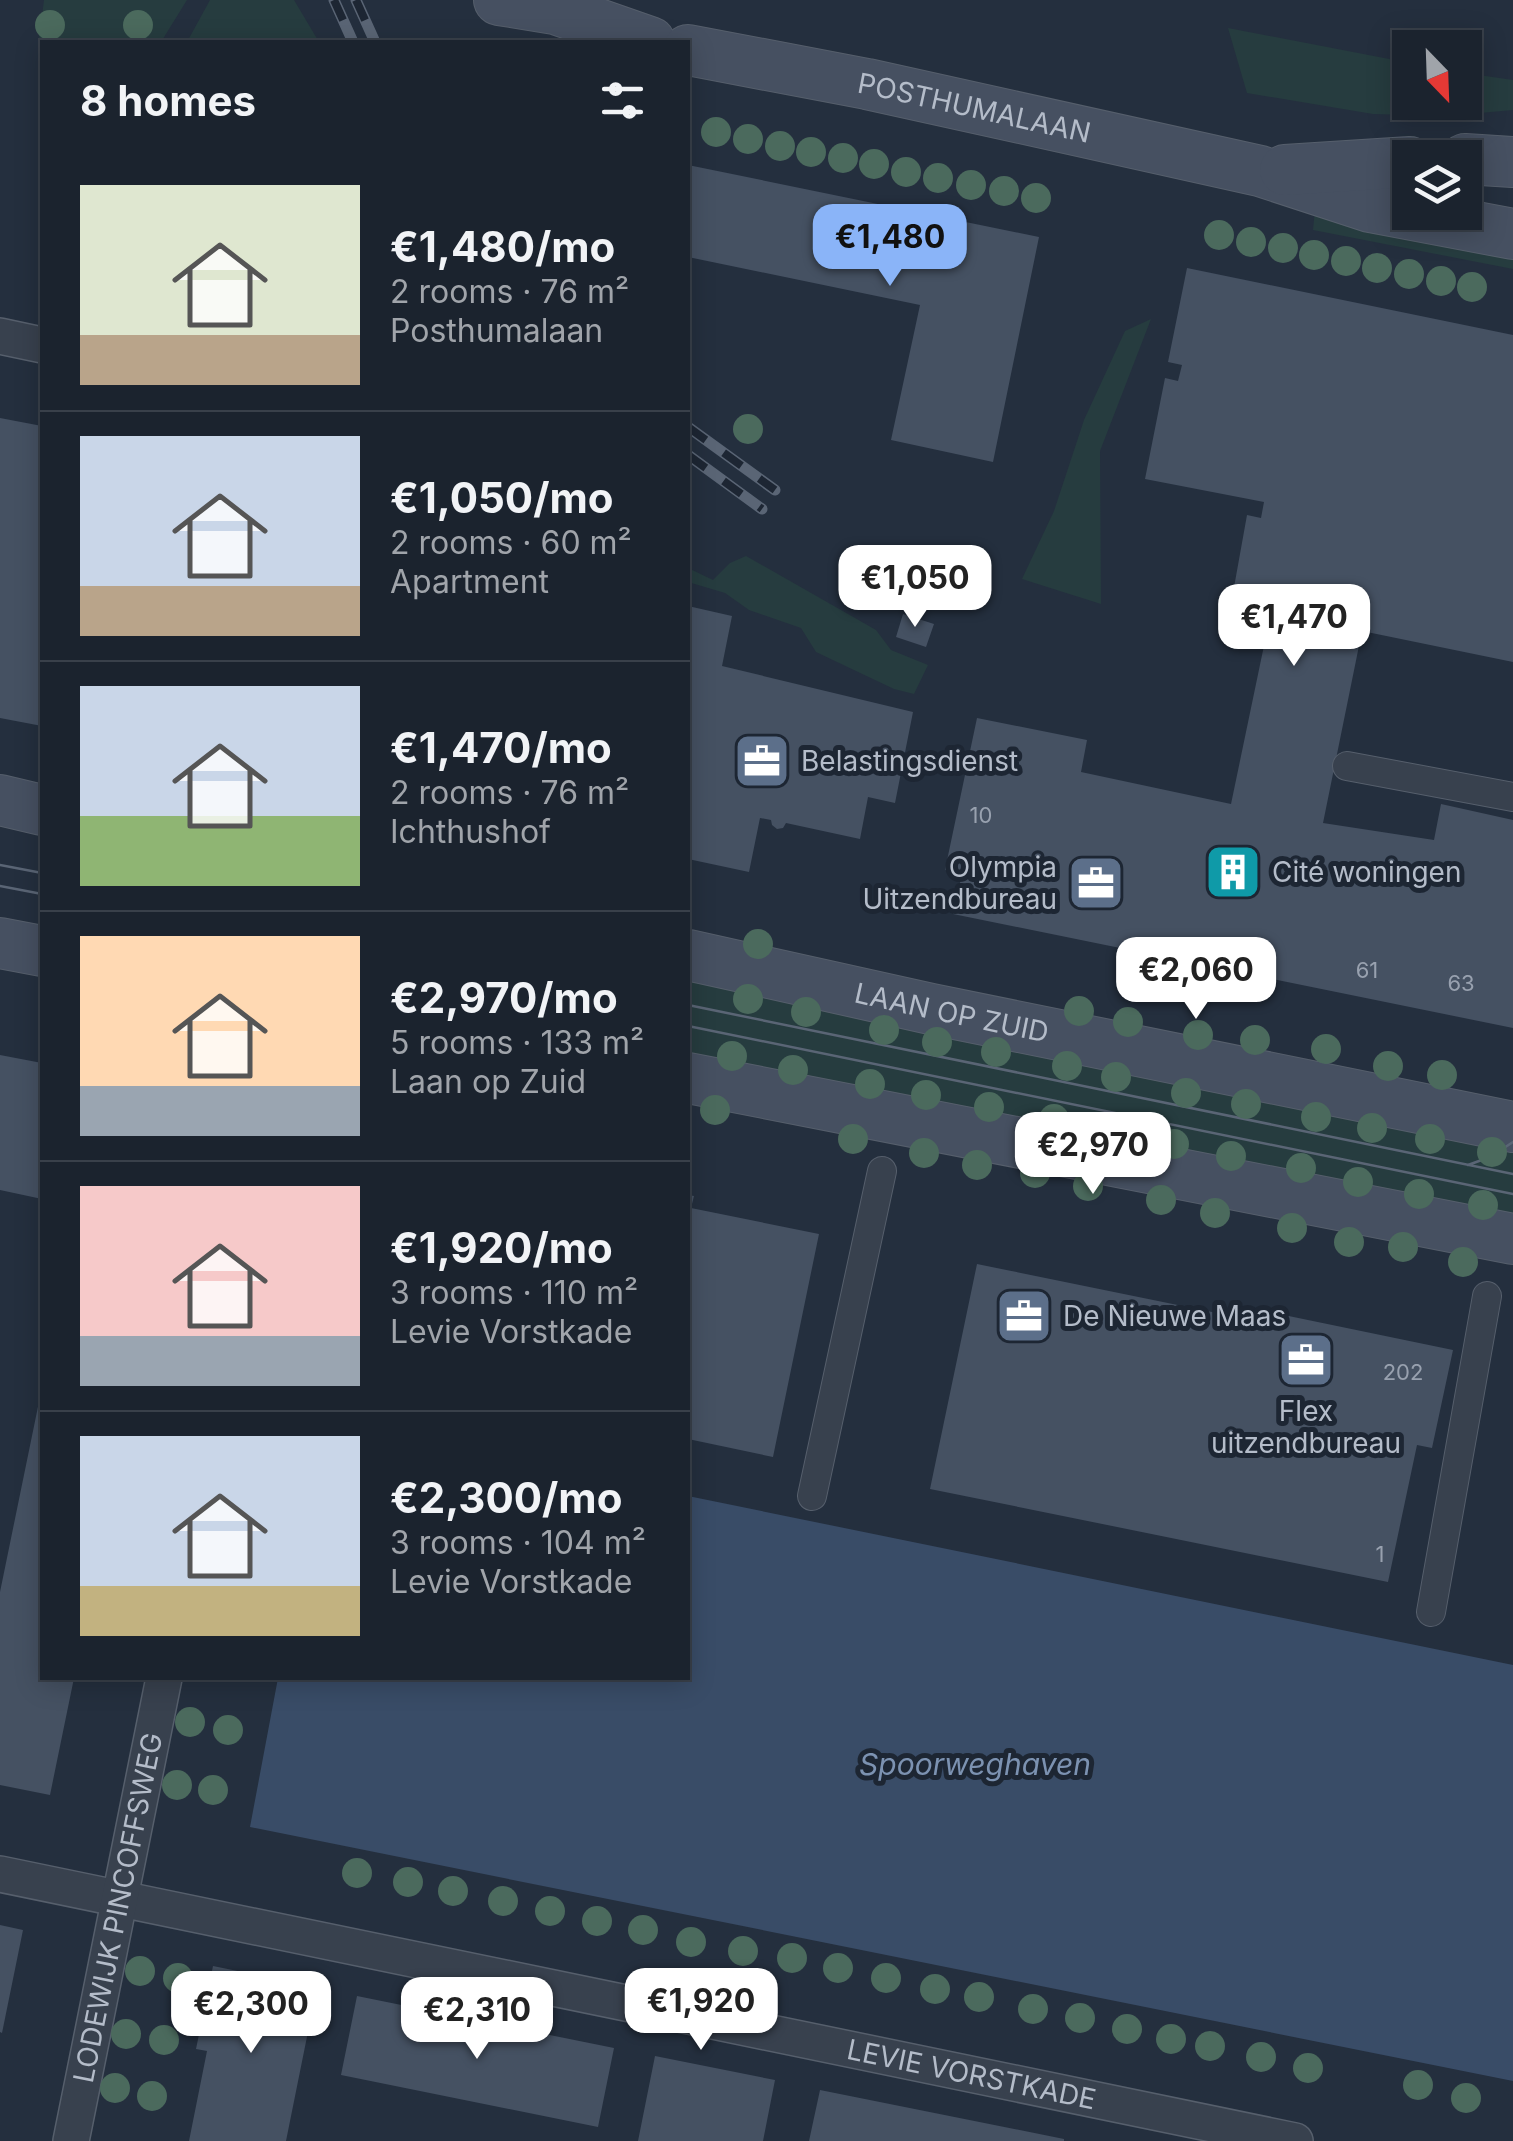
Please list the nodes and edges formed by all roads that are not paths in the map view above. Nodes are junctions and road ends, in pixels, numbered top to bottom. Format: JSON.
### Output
{"nodes":[{"id":1,"x":499,"y":0,"type":"edge"},
{"id":2,"x":548,"y":4,"type":"edge"},
{"id":3,"x":645,"y":40,"type":"edge"},
{"id":4,"x":690,"y":50,"type":"edge"},
{"id":5,"x":1482,"y":161,"type":"edge"},
{"id":6,"x":1513,"y":162,"type":"edge"},
{"id":7,"x":1392,"y":163,"type":"edge"},
{"id":8,"x":1260,"y":171,"type":"junction"},
{"id":9,"x":1513,"y":234,"type":"edge"},
{"id":10,"x":0,"y":336,"type":"edge"},
{"id":11,"x":40,"y":345,"type":"edge"},
{"id":12,"x":1347,"y":766,"type":"dead end"},
{"id":13,"x":1513,"y":797,"type":"edge"},
{"id":14,"x":0,"y":800,"type":"edge"},
{"id":15,"x":40,"y":810,"type":"edge"},
{"id":16,"x":0,"y":943,"type":"edge"},
{"id":17,"x":40,"y":951,"type":"edge"},
{"id":18,"x":690,"y":955,"type":"edge"},
{"id":19,"x":690,"y":1078,"type":"edge"},
{"id":20,"x":1513,"y":1127,"type":"edge"},
{"id":21,"x":882,"y":1171,"type":"dead end"},
{"id":22,"x":1513,"y":1239,"type":"edge"},
{"id":23,"x":1487,"y":1296,"type":"dead end"},
{"id":24,"x":812,"y":1496,"type":"dead end"},
{"id":25,"x":1431,"y":1612,"type":"dead end"},
{"id":26,"x":164,"y":1680,"type":"edge"},
{"id":27,"x":0,"y":1874,"type":"edge"},
{"id":28,"x":119,"y":1900,"type":"junction"},
{"id":29,"x":71,"y":2141,"type":"edge"},
{"id":30,"x":1296,"y":2141,"type":"edge"}],
"edges":[{"from":1,"to":2,"type":"main road"},
{"from":2,"to":3,"type":"main road"},
{"from":4,"to":8,"type":"main road","name":"POSTHUMALAAN"},
{"from":5,"to":6,"type":"main road"},
{"from":7,"to":8,"type":"main road","name":"POSTHUMALAAN"},
{"from":8,"to":9,"type":"main road","name":"POSTHUMALAAN"},
{"from":10,"to":11,"type":"street"},
{"from":12,"to":13,"type":"street"},
{"from":14,"to":15,"type":"main road"},
{"from":16,"to":17,"type":"main road"},
{"from":18,"to":20,"type":"main road","name":"LAAN OP ZUID"},
{"from":19,"to":22,"type":"main road"},
{"from":21,"to":24,"type":"street"},
{"from":23,"to":25,"type":"street"},
{"from":26,"to":28,"type":"street","name":"LODEWIJK PINCOFFSWEG"},
{"from":27,"to":28,"type":"street","name":"LEVIE VORSTKADE"},
{"from":28,"to":29,"type":"street","name":"LODEWIJK PINCOFFSWEG"},
{"from":28,"to":30,"type":"street","name":"LEVIE VORSTKADE"}]}
